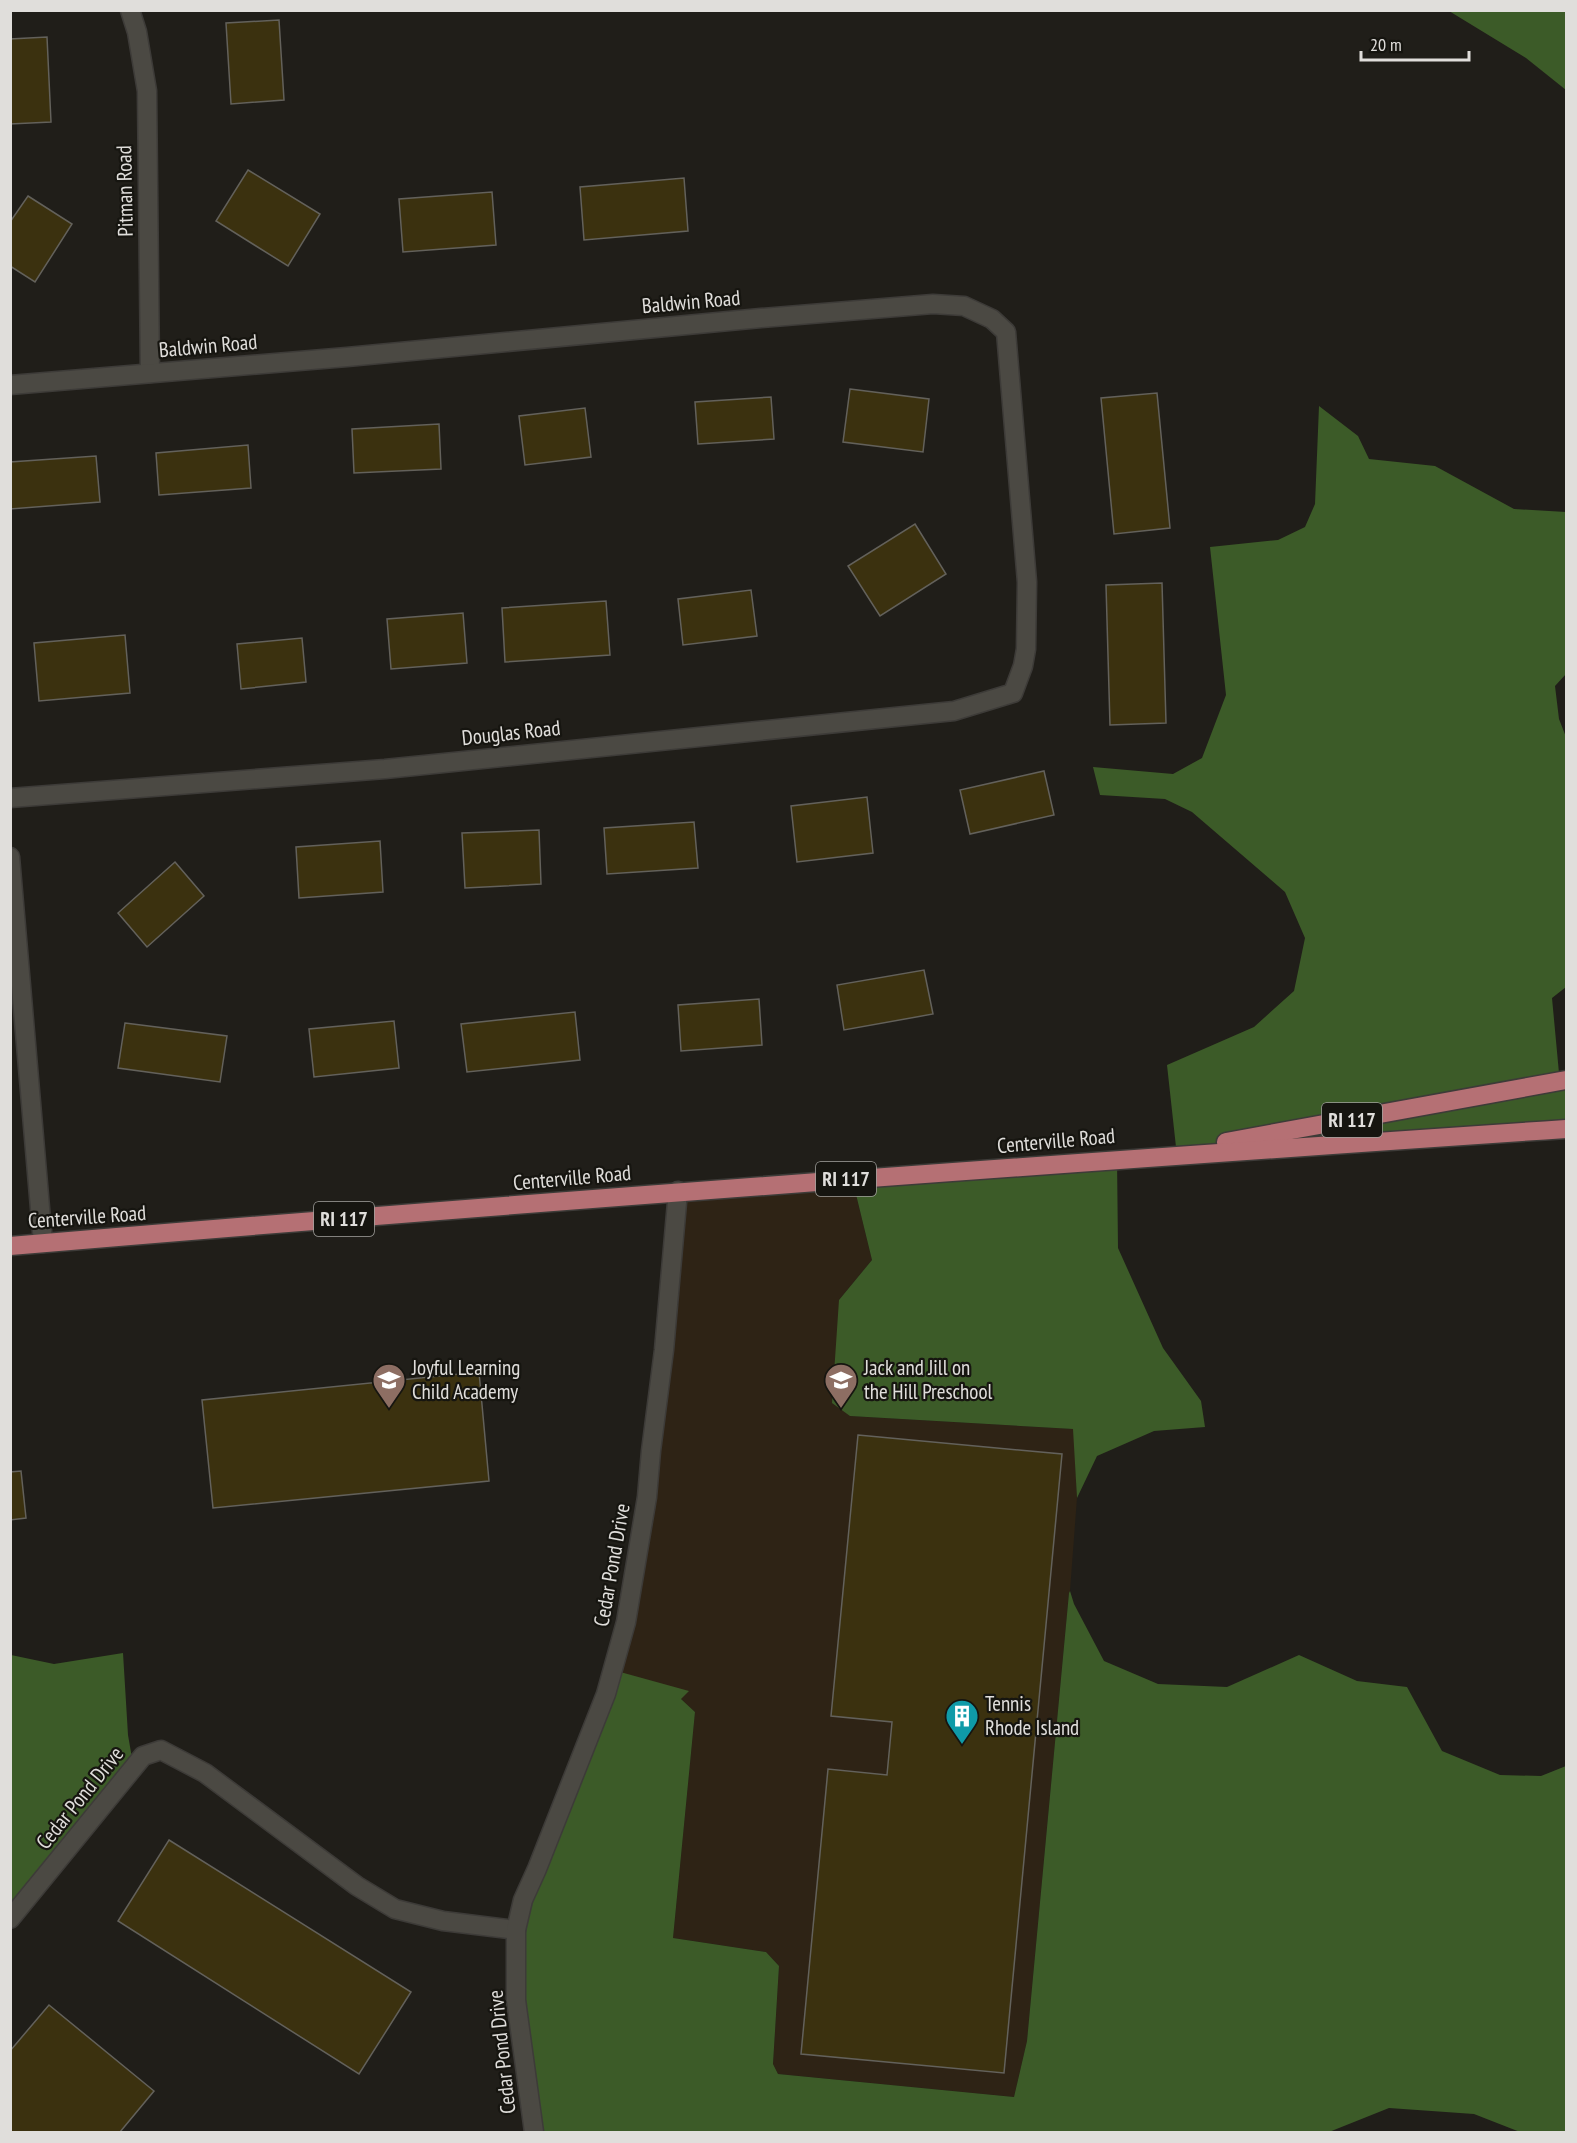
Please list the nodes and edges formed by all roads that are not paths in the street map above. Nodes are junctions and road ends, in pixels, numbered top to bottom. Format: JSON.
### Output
{"nodes":[{"id":1,"x":130,"y":10,"type":"edge"},
{"id":2,"x":150,"y":373,"type":"junction"},
{"id":3,"x":10,"y":385,"type":"edge"},
{"id":4,"x":1012,"y":693,"type":"joint"},
{"id":5,"x":10,"y":798,"type":"edge"},
{"id":6,"x":10,"y":857,"type":"edge"},
{"id":7,"x":1566,"y":1080,"type":"edge"},
{"id":8,"x":1566,"y":1129,"type":"edge"},
{"id":9,"x":1136,"y":1157,"type":"junction"},
{"id":10,"x":678,"y":1191,"type":"junction"},
{"id":11,"x":44,"y":1243,"type":"junction"},
{"id":12,"x":10,"y":1246,"type":"edge"},
{"id":13,"x":10,"y":1919,"type":"edge"},
{"id":14,"x":516,"y":1930,"type":"junction"},
{"id":15,"x":534,"y":2133,"type":"edge"}],
"edges":[{"from":1,"to":2,"type":"street","name":"Pitman Road"},
{"from":2,"to":3,"type":"street","name":"Baldwin Road"},
{"from":2,"to":4,"type":"street","name":"Baldwin Road"},
{"from":4,"to":5,"type":"street","name":"Douglas Road"},
{"from":6,"to":11,"type":"street"},
{"from":7,"to":9,"type":"main road","name":"Centerville Road","number":"RI 117"},
{"from":8,"to":9,"type":"main road","name":"Centerville Road","number":"RI 117"},
{"from":9,"to":10,"type":"main road","name":"Centerville Road","number":"RI 117"},
{"from":10,"to":11,"type":"main road","name":"Centerville Road","number":"RI 117"},
{"from":10,"to":14,"type":"street","name":"Cedar Pond Drive"},
{"from":11,"to":12,"type":"main road","name":"Centerville Road","number":"RI 117"},
{"from":13,"to":14,"type":"street","name":"Cedar Pond Drive"},
{"from":14,"to":15,"type":"street","name":"Cedar Pond Drive"}]}
